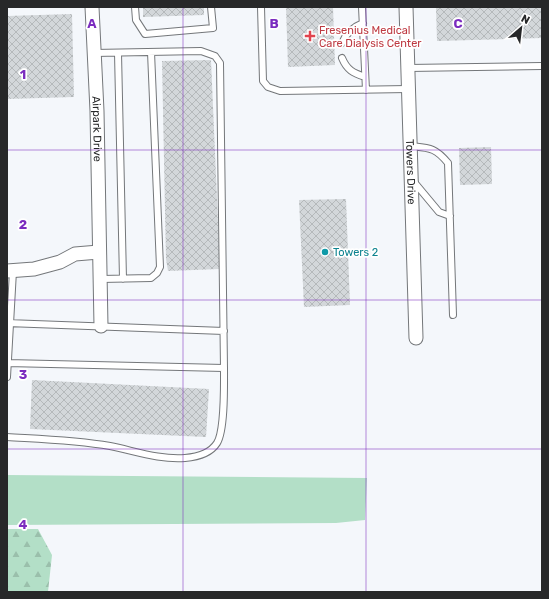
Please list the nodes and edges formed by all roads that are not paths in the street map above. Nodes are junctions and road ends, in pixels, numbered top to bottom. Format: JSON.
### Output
{"nodes":[{"id":1,"x":92,"y":7,"type":"edge"},
{"id":2,"x":135,"y":7,"type":"edge"},
{"id":3,"x":211,"y":7,"type":"edge"},
{"id":4,"x":261,"y":7,"type":"edge"},
{"id":5,"x":362,"y":7,"type":"edge"},
{"id":6,"x":406,"y":7,"type":"edge"},
{"id":7,"x":363,"y":24,"type":"junction"},
{"id":8,"x":342,"y":43,"type":"dead end"},
{"id":9,"x":151,"y":52,"type":"junction"},
{"id":10,"x":94,"y":53,"type":"junction"},
{"id":11,"x":118,"y":53,"type":"junction"},
{"id":12,"x":342,"y":58,"type":"dead end"},
{"id":13,"x":542,"y":66,"type":"edge"},
{"id":14,"x":408,"y":68,"type":"junction"},
{"id":15,"x":365,"y":77,"type":"junction"},
{"id":16,"x":408,"y":89,"type":"junction"},
{"id":17,"x":366,"y":90,"type":"junction"},
{"id":18,"x":410,"y":146,"type":"junction"},
{"id":19,"x":411,"y":180,"type":"junction"},
{"id":20,"x":450,"y":216,"type":"junction"},
{"id":21,"x":100,"y":252,"type":"junction"},
{"id":22,"x":10,"y":271,"type":"edge"},
{"id":23,"x":101,"y":279,"type":"junction"},
{"id":24,"x":123,"y":279,"type":"junction"},
{"id":25,"x":453,"y":314,"type":"dead end"},
{"id":26,"x":9,"y":323,"type":"edge"},
{"id":27,"x":101,"y":326,"type":"junction"},
{"id":28,"x":224,"y":331,"type":"junction"},
{"id":29,"x":416,"y":338,"type":"dead end"},
{"id":30,"x":8,"y":363,"type":"edge"},
{"id":31,"x":224,"y":368,"type":"junction"},
{"id":32,"x":7,"y":377,"type":"edge"},
{"id":33,"x":7,"y":437,"type":"edge"}],
"edges":[{"from":1,"to":10,"type":"street","name":"Airpark Drive"},
{"from":2,"to":3,"type":"lane"},
{"from":4,"to":17,"type":"lane"},
{"from":5,"to":7,"type":"lane"},
{"from":6,"to":14,"type":"street","name":"Towers Drive"},
{"from":7,"to":8,"type":"lane"},
{"from":7,"to":15,"type":"lane"},
{"from":9,"to":11,"type":"lane"},
{"from":9,"to":24,"type":"lane"},
{"from":9,"to":28,"type":"lane"},
{"from":10,"to":11,"type":"lane"},
{"from":10,"to":21,"type":"street","name":"Airpark Drive"},
{"from":11,"to":24,"type":"lane"},
{"from":12,"to":15,"type":"lane"},
{"from":13,"to":14,"type":"lane"},
{"from":14,"to":16,"type":"street","name":"Towers Drive"},
{"from":15,"to":17,"type":"lane"},
{"from":16,"to":17,"type":"lane"},
{"from":16,"to":18,"type":"street","name":"Towers Drive"},
{"from":18,"to":19,"type":"street","name":"Towers Drive"},
{"from":18,"to":20,"type":"lane"},
{"from":19,"to":20,"type":"lane"},
{"from":19,"to":29,"type":"street","name":"Towers Drive"},
{"from":20,"to":25,"type":"lane"},
{"from":21,"to":22,"type":"street"},
{"from":21,"to":23,"type":"street","name":"Airpark Drive"},
{"from":22,"to":26,"type":"lane"},
{"from":23,"to":24,"type":"lane"},
{"from":23,"to":27,"type":"street","name":"Airpark Drive"},
{"from":26,"to":27,"type":"lane"},
{"from":26,"to":30,"type":"lane"},
{"from":27,"to":28,"type":"lane"},
{"from":28,"to":31,"type":"lane"},
{"from":30,"to":31,"type":"lane"},
{"from":30,"to":32,"type":"lane"},
{"from":31,"to":33,"type":"lane"}]}
